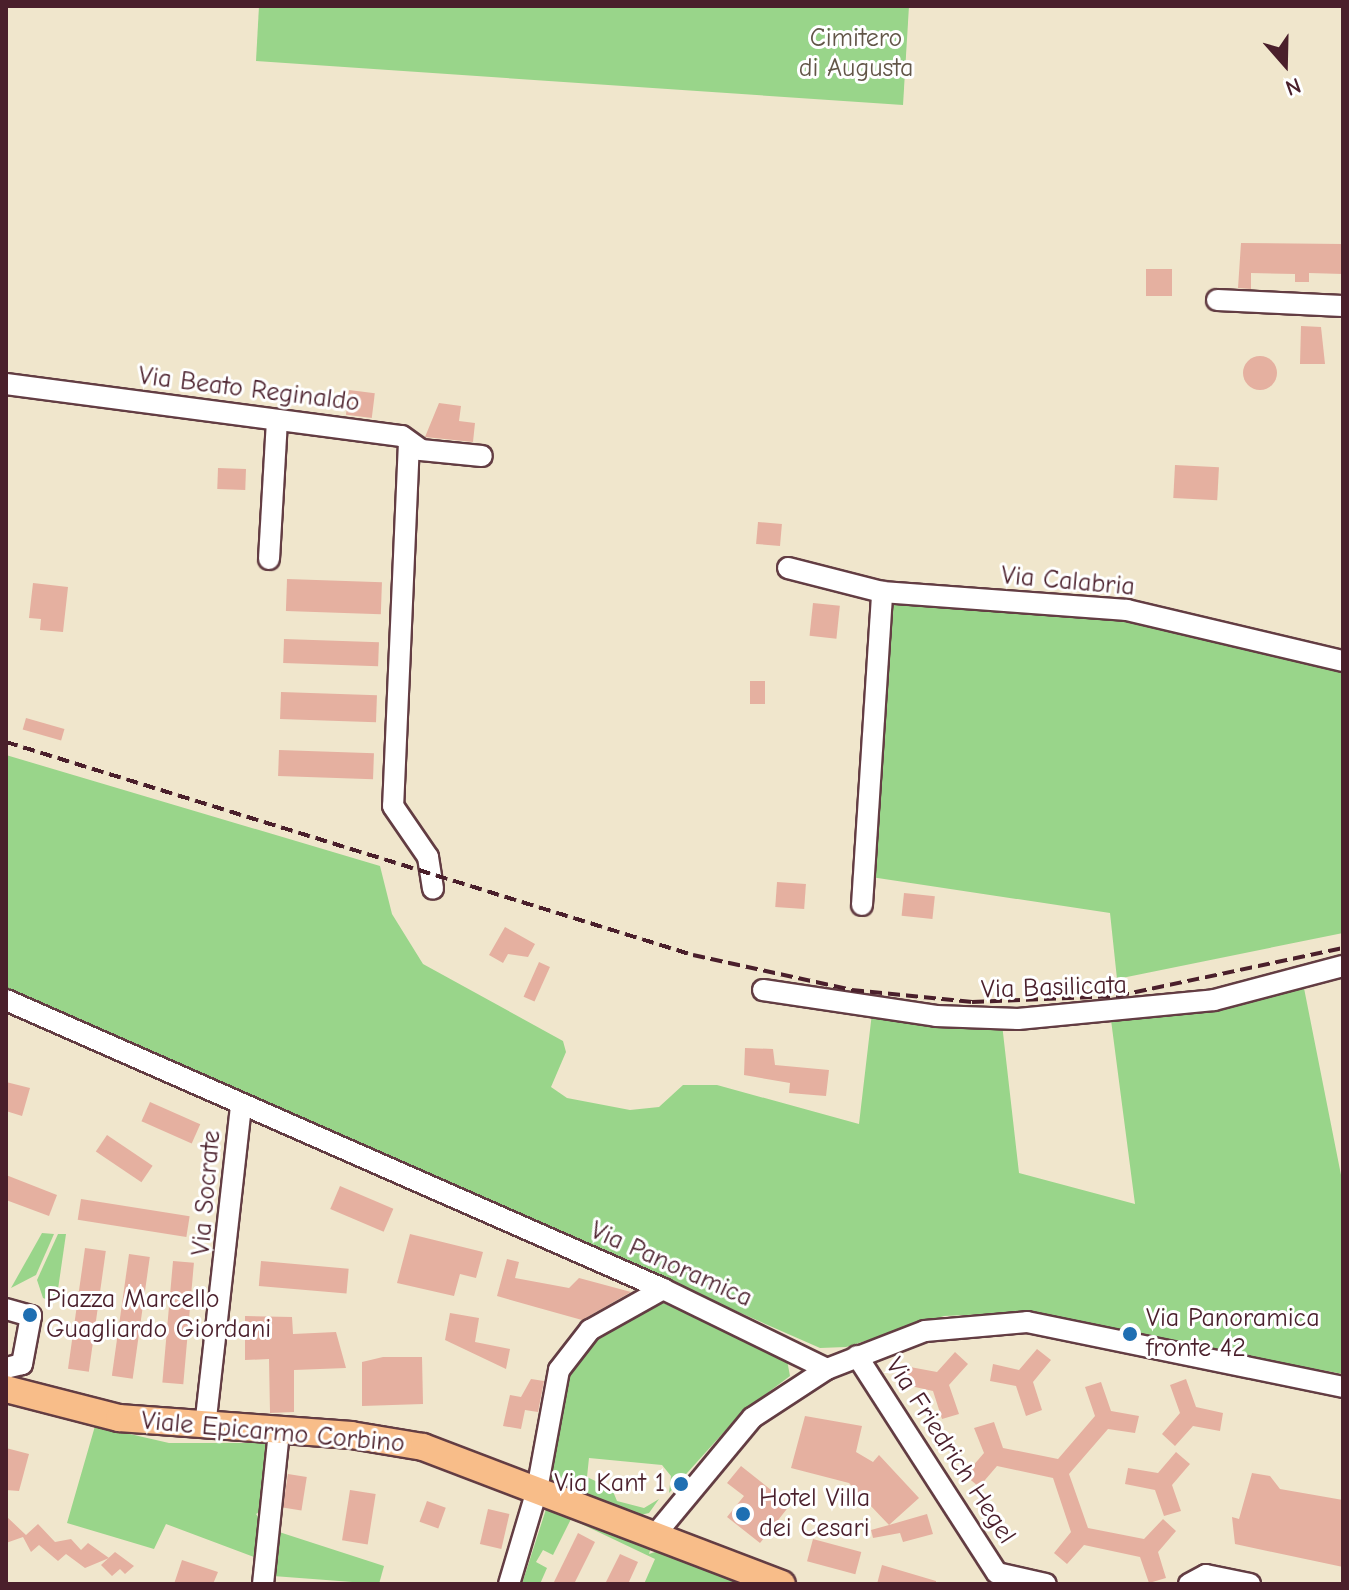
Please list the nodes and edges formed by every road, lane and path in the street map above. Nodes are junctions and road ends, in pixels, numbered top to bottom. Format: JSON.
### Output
{"nodes":[{"id":1,"x":1217,"y":300,"type":"dead end"},
{"id":2,"x":1343,"y":306,"type":"edge"},
{"id":3,"x":6,"y":384,"type":"edge"},
{"id":4,"x":277,"y":420,"type":"junction"},
{"id":5,"x":409,"y":442,"type":"junction"},
{"id":6,"x":482,"y":456,"type":"dead end"},
{"id":7,"x":269,"y":559,"type":"dead end"},
{"id":8,"x":788,"y":568,"type":"dead end"},
{"id":9,"x":882,"y":592,"type":"junction"},
{"id":10,"x":1343,"y":661,"type":"edge"},
{"id":11,"x":433,"y":889,"type":"dead end"},
{"id":12,"x":862,"y":905,"type":"dead end"},
{"id":13,"x":1343,"y":966,"type":"edge"},
{"id":14,"x":763,"y":990,"type":"dead end"},
{"id":15,"x":6,"y":1000,"type":"edge"},
{"id":16,"x":241,"y":1106,"type":"junction"},
{"id":17,"x":663,"y":1289,"type":"junction"},
{"id":18,"x":6,"y":1309,"type":"edge"},
{"id":19,"x":857,"y":1356,"type":"junction"},
{"id":20,"x":6,"y":1368,"type":"edge"},
{"id":21,"x":827,"y":1369,"type":"junction"},
{"id":22,"x":1343,"y":1387,"type":"edge"},
{"id":23,"x":6,"y":1389,"type":"edge"},
{"id":24,"x":205,"y":1427,"type":"junction"},
{"id":25,"x":279,"y":1431,"type":"junction"},
{"id":26,"x":537,"y":1490,"type":"junction"},
{"id":27,"x":655,"y":1535,"type":"junction"},
{"id":28,"x":263,"y":1584,"type":"edge"},
{"id":29,"x":509,"y":1584,"type":"edge"},
{"id":30,"x":782,"y":1584,"type":"edge"},
{"id":31,"x":1046,"y":1584,"type":"edge"},
{"id":32,"x":1189,"y":1584,"type":"edge"},
{"id":33,"x":1250,"y":1584,"type":"edge"}],
"edges":[{"from":1,"to":2,"type":"street"},
{"from":3,"to":4,"type":"street","name":"Via Beato Reginaldo"},
{"from":4,"to":5,"type":"street","name":"Via Beato Reginaldo"},
{"from":4,"to":7,"type":"street"},
{"from":5,"to":6,"type":"street","name":"Via Beato Reginaldo"},
{"from":5,"to":11,"type":"street"},
{"from":8,"to":9,"type":"street","name":"Via Calabria"},
{"from":9,"to":10,"type":"street","name":"Via Calabria"},
{"from":9,"to":12,"type":"street"},
{"from":13,"to":14,"type":"street","name":"Via Basilicata"},
{"from":15,"to":16,"type":"street","name":"Via Panoramica"},
{"from":16,"to":17,"type":"street","name":"Via Panoramica"},
{"from":16,"to":24,"type":"street","name":"Via Socrate"},
{"from":17,"to":21,"type":"street","name":"Via Panoramica"},
{"from":17,"to":26,"type":"street"},
{"from":18,"to":20,"type":"street"},
{"from":19,"to":21,"type":"street"},
{"from":19,"to":22,"type":"street"},
{"from":19,"to":31,"type":"street","name":"Via Friedrich Hegel"},
{"from":21,"to":27,"type":"street"},
{"from":23,"to":24,"type":"main road","name":"Viale Epicarmo Corbino"},
{"from":24,"to":25,"type":"main road","name":"Viale Epicarmo Corbino"},
{"from":25,"to":26,"type":"main road","name":"Viale Epicarmo Corbino"},
{"from":25,"to":28,"type":"street"},
{"from":26,"to":27,"type":"main road","name":"Viale Epicarmo Corbino"},
{"from":26,"to":29,"type":"street"},
{"from":27,"to":30,"type":"main road","name":"Viale Epicarmo Corbino"},
{"from":32,"to":33,"type":"street"}]}
